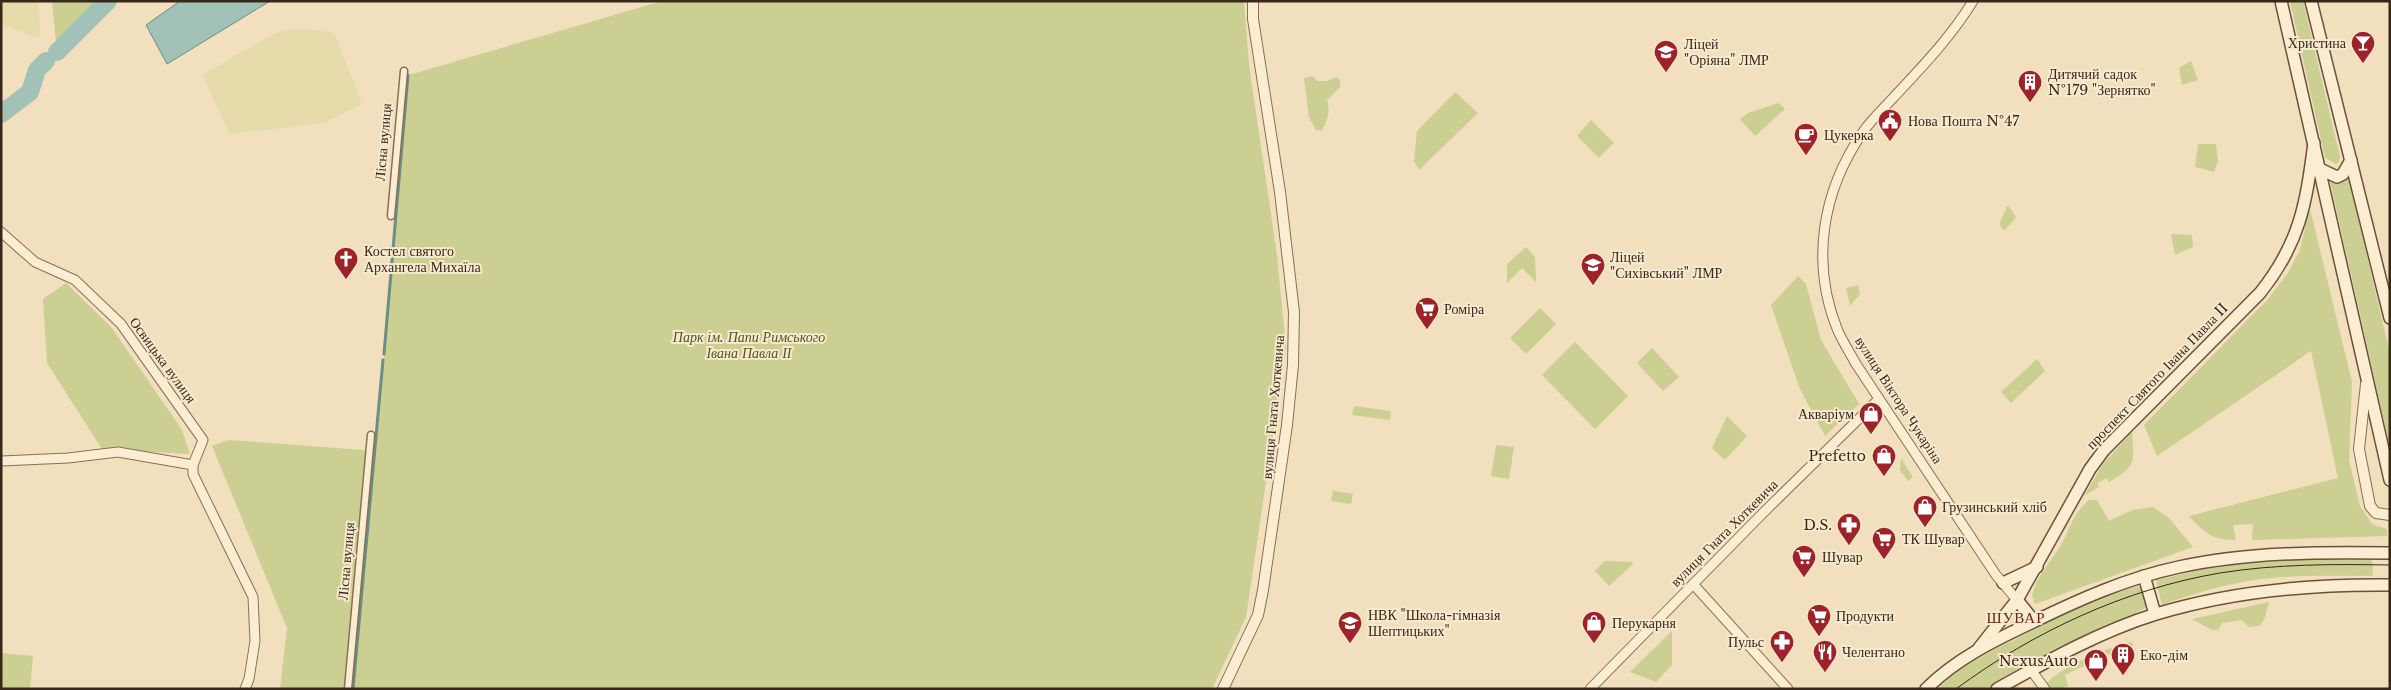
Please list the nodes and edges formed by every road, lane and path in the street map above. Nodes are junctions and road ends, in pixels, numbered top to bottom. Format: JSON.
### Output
{"nodes":[{"id":1,"x":1253,"y":1,"type":"edge"},
{"id":2,"x":1973,"y":1,"type":"edge"},
{"id":3,"x":2281,"y":1,"type":"edge"},
{"id":4,"x":2311,"y":1,"type":"edge"},
{"id":5,"x":404,"y":71,"type":"dead end"},
{"id":6,"x":2314,"y":142,"type":"junction"},
{"id":7,"x":2351,"y":160,"type":"junction"},
{"id":8,"x":2320,"y":169,"type":"junction"},
{"id":9,"x":391,"y":216,"type":"dead end"},
{"id":10,"x":1,"y":232,"type":"edge"},
{"id":11,"x":2388,"y":306,"type":"edge"},
{"id":12,"x":2390,"y":318,"type":"edge"},
{"id":13,"x":2366,"y":377,"type":"junction"},
{"id":14,"x":1879,"y":399,"type":"junction"},
{"id":15,"x":371,"y":435,"type":"dead end"},
{"id":16,"x":1,"y":461,"type":"edge"},
{"id":17,"x":191,"y":465,"type":"junction"},
{"id":18,"x":2390,"y":480,"type":"edge"},
{"id":19,"x":2390,"y":515,"type":"edge"},
{"id":20,"x":2390,"y":553,"type":"edge"},
{"id":21,"x":2037,"y":566,"type":"junction"},
{"id":22,"x":2144,"y":576,"type":"junction"},
{"id":23,"x":2004,"y":583,"type":"junction"},
{"id":24,"x":1692,"y":584,"type":"junction"},
{"id":25,"x":2390,"y":585,"type":"edge"},
{"id":26,"x":2017,"y":600,"type":"junction"},
{"id":27,"x":2155,"y":614,"type":"junction"},
{"id":28,"x":2034,"y":621,"type":"junction"},
{"id":29,"x":1979,"y":648,"type":"junction"},
{"id":30,"x":2031,"y":670,"type":"junction"},
{"id":31,"x":245,"y":689,"type":"edge"},
{"id":32,"x":348,"y":689,"type":"edge"},
{"id":33,"x":1223,"y":689,"type":"edge"},
{"id":34,"x":1590,"y":689,"type":"edge"},
{"id":35,"x":1788,"y":689,"type":"edge"},
{"id":36,"x":1926,"y":689,"type":"edge"},
{"id":37,"x":1997,"y":689,"type":"edge"},
{"id":38,"x":2045,"y":689,"type":"edge"}],
"edges":[{"from":1,"to":33,"type":"street","name":"вулиця Гната Хоткевича"},
{"from":2,"to":14,"type":"street","name":"вулиця Віктора Чукаріна"},
{"from":3,"to":6,"type":"main road","name":"проспект Святого Івана Павла II"},
{"from":4,"to":7,"type":"main road"},
{"from":5,"to":9,"type":"street","name":"Лісна вулиця"},
{"from":6,"to":8,"type":"main road","name":"проспект Святого Івана Павла II"},
{"from":6,"to":21,"type":"main road","name":"проспект Святого Івана Павла II"},
{"from":7,"to":8,"type":"main road"},
{"from":7,"to":11,"type":"main road"},
{"from":8,"to":13,"type":"main road","name":"проспект Святого Івана Павла II"},
{"from":10,"to":17,"type":"street","name":"Освицька вулиця"},
{"from":11,"to":12,"type":"main road"},
{"from":13,"to":18,"type":"main road","name":"проспект Святого Івана Павла II"},
{"from":13,"to":19,"type":"street"},
{"from":14,"to":23,"type":"street","name":"вулиця Віктора Чукаріна"},
{"from":14,"to":24,"type":"street","name":"вулиця Гната Хоткевича"},
{"from":15,"to":32,"type":"street","name":"Лісна вулиця"},
{"from":16,"to":17,"type":"street"},
{"from":17,"to":31,"type":"street"},
{"from":20,"to":22,"type":"main road"},
{"from":21,"to":23,"type":"main road"},
{"from":21,"to":26,"type":"main road","name":"проспект Святого Івана Павла II"},
{"from":22,"to":27,"type":"main road"},
{"from":22,"to":28,"type":"main road"},
{"from":23,"to":26,"type":"street","name":"вулиця Віктора Чукаріна"},
{"from":24,"to":34,"type":"street","name":"вулиця Гната Хоткевича"},
{"from":24,"to":35,"type":"street"},
{"from":25,"to":27,"type":"main road"},
{"from":26,"to":28,"type":"main road"},
{"from":26,"to":29,"type":"main road","name":"проспект Святого Івана Павла II"},
{"from":27,"to":30,"type":"main road"},
{"from":28,"to":29,"type":"main road"},
{"from":29,"to":36,"type":"main road"},
{"from":30,"to":37,"type":"main road"},
{"from":30,"to":38,"type":"street"}]}
